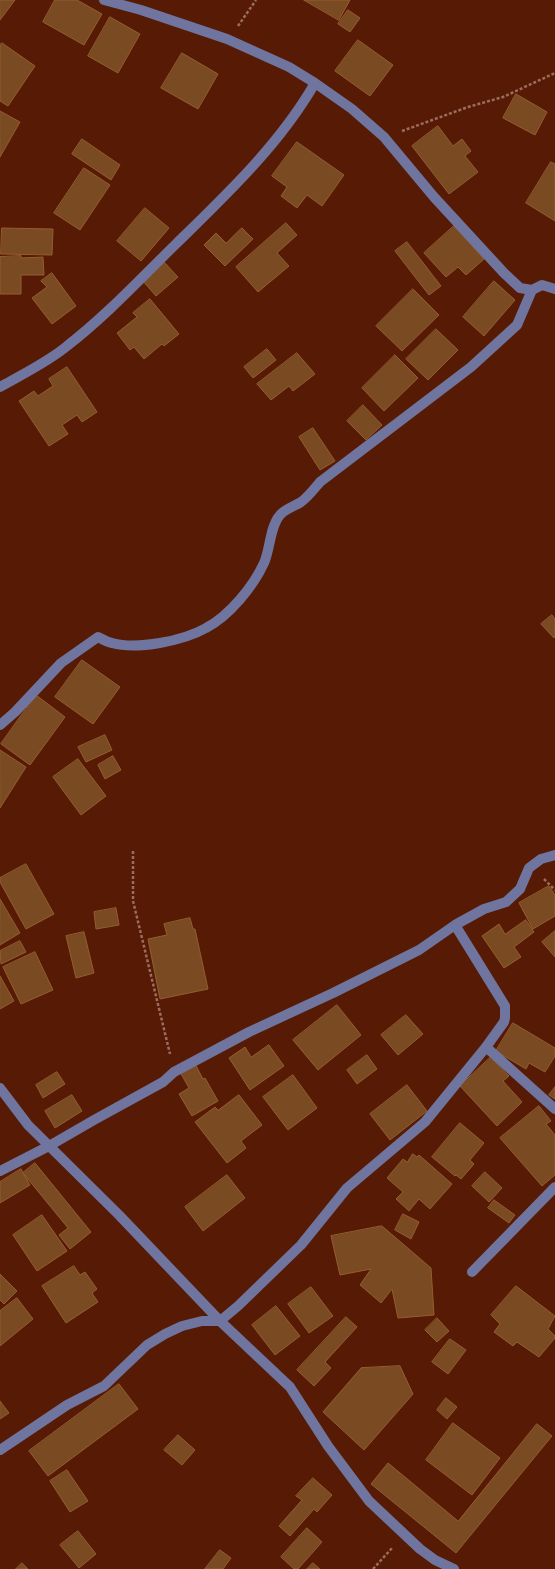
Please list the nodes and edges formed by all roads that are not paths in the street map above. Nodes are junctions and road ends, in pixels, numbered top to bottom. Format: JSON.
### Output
{"nodes":[{"id":1,"x":104,"y":0,"type":"edge"},
{"id":2,"x":315,"y":83,"type":"junction"},
{"id":3,"x":555,"y":289,"type":"edge"},
{"id":4,"x":532,"y":290,"type":"junction"},
{"id":5,"x":0,"y":387,"type":"edge"},
{"id":6,"x":0,"y":725,"type":"edge"},
{"id":7,"x":555,"y":855,"type":"edge"},
{"id":8,"x":455,"y":925,"type":"junction"},
{"id":9,"x":486,"y":1047,"type":"junction"},
{"id":10,"x":0,"y":1088,"type":"edge"},
{"id":11,"x":555,"y":1110,"type":"edge"},
{"id":12,"x":49,"y":1146,"type":"junction"},
{"id":13,"x":0,"y":1171,"type":"edge"},
{"id":14,"x":555,"y":1187,"type":"edge"},
{"id":15,"x":472,"y":1272,"type":"dead end"},
{"id":16,"x":220,"y":1320,"type":"junction"},
{"id":17,"x":0,"y":1450,"type":"edge"},
{"id":18,"x":454,"y":1569,"type":"edge"}],
"edges":[{"from":1,"to":2,"type":"street"},
{"from":2,"to":4,"type":"street"},
{"from":2,"to":5,"type":"street"},
{"from":3,"to":4,"type":"street"},
{"from":4,"to":6,"type":"street"},
{"from":7,"to":8,"type":"street"},
{"from":8,"to":9,"type":"street"},
{"from":8,"to":12,"type":"street"},
{"from":9,"to":11,"type":"street"},
{"from":9,"to":16,"type":"street"},
{"from":10,"to":12,"type":"street"},
{"from":12,"to":13,"type":"street"},
{"from":12,"to":16,"type":"street"},
{"from":14,"to":15,"type":"street"},
{"from":16,"to":17,"type":"street"},
{"from":16,"to":18,"type":"street"}]}
